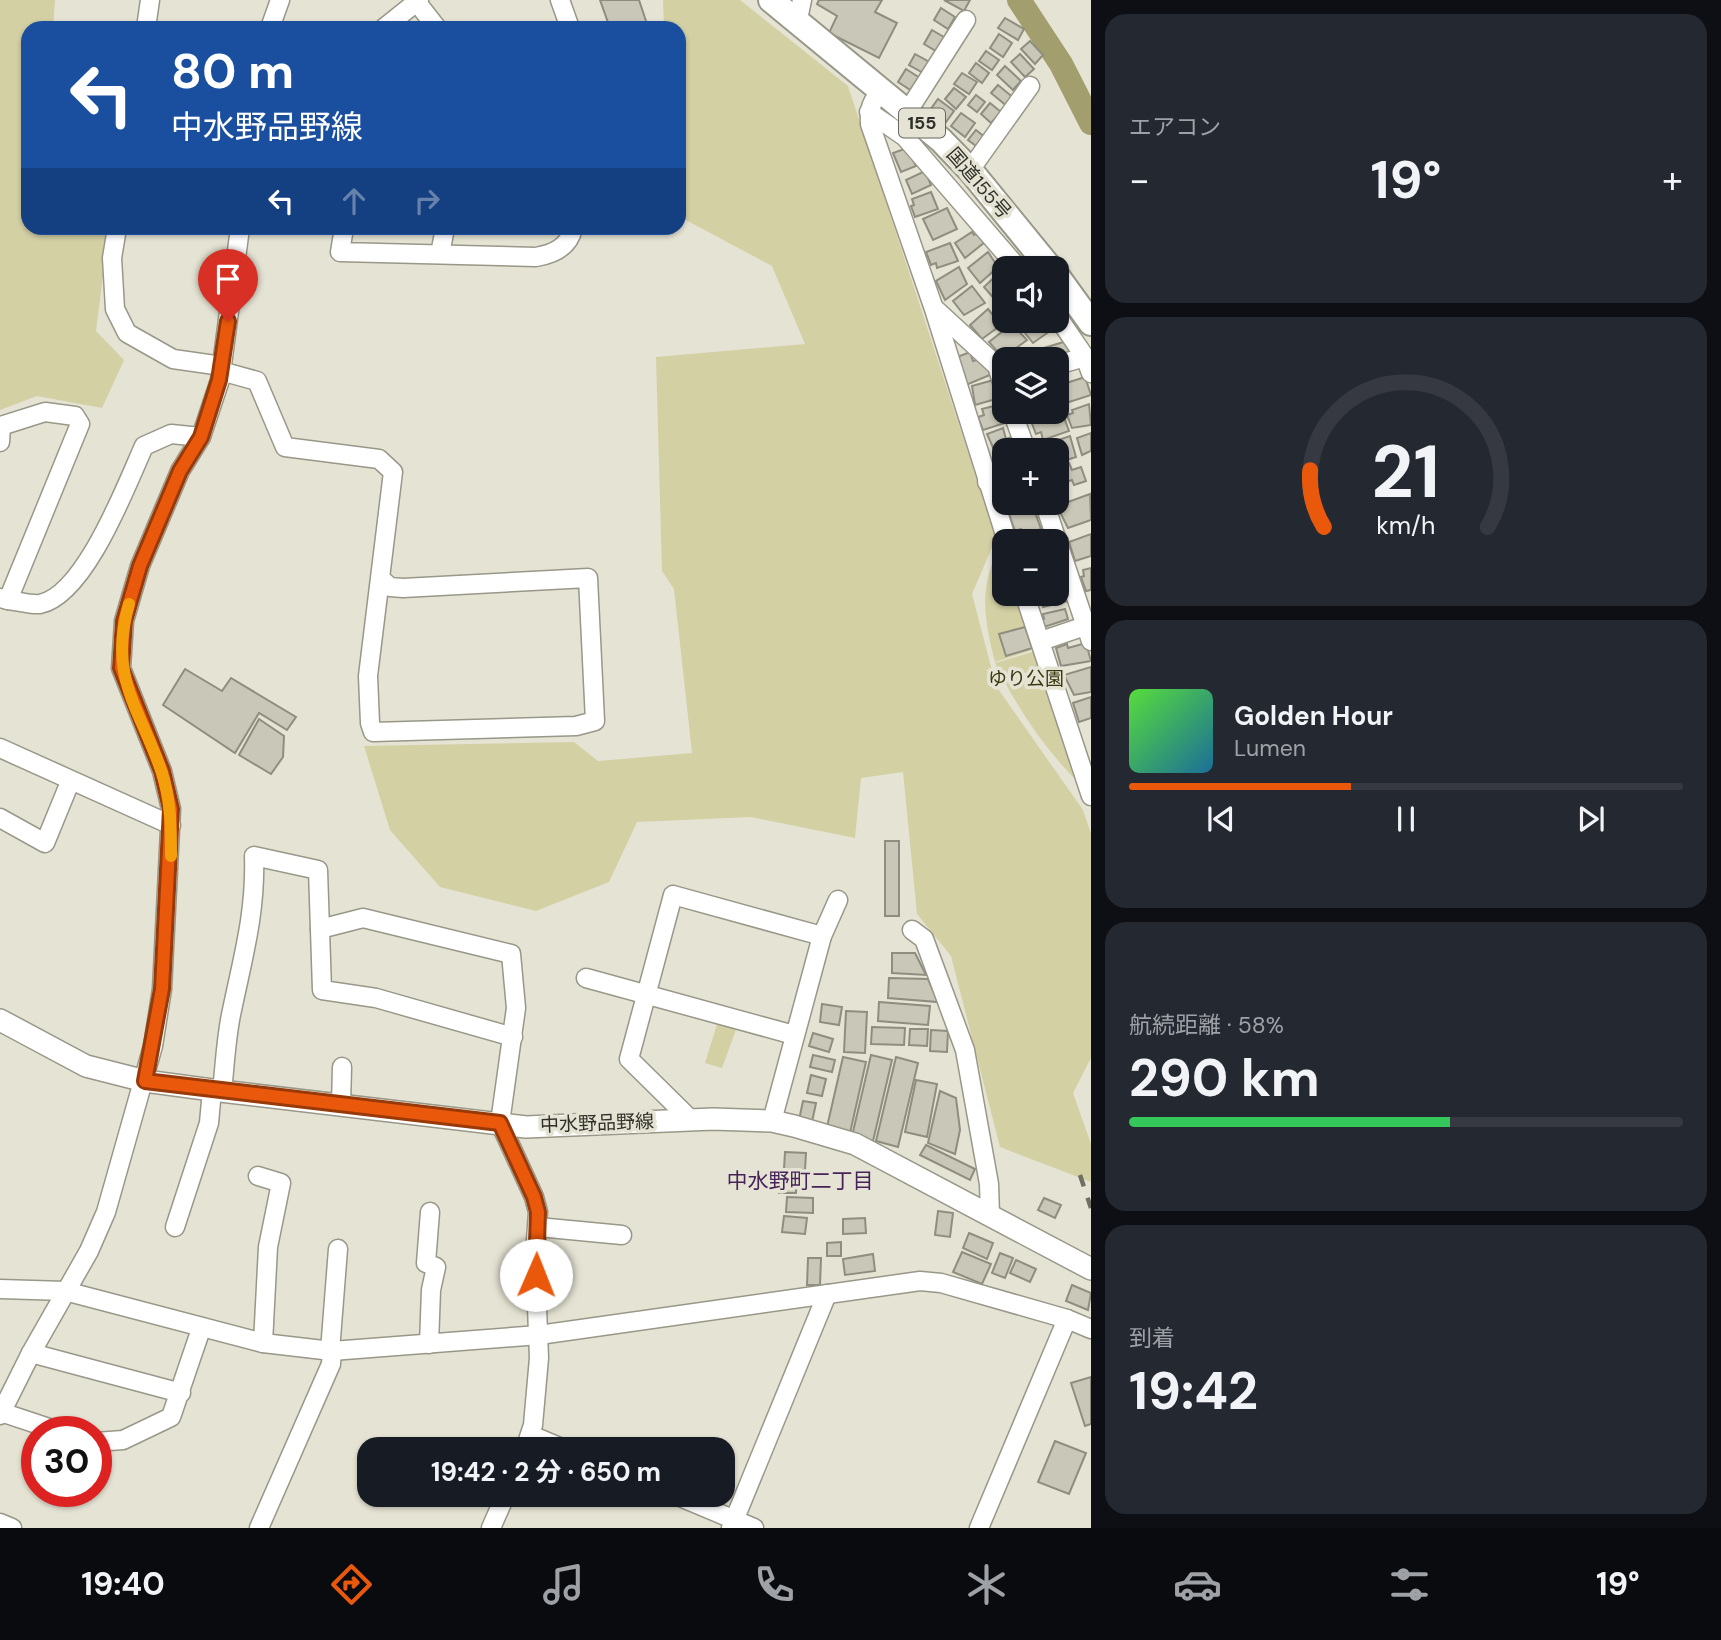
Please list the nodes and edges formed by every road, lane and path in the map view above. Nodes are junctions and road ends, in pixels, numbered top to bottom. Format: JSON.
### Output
{"nodes":[{"id":1,"x":150,"y":0,"type":"edge"},
{"id":2,"x":280,"y":0,"type":"edge"},
{"id":3,"x":560,"y":0,"type":"edge"},
{"id":4,"x":771,"y":0,"type":"edge"},
{"id":5,"x":417,"y":1,"type":"edge"},
{"id":6,"x":800,"y":12,"type":"edge"},
{"id":7,"x":966,"y":20,"type":"dead end"},
{"id":8,"x":147,"y":21,"type":"edge"},
{"id":9,"x":272,"y":21,"type":"edge"},
{"id":10,"x":393,"y":21,"type":"edge"},
{"id":11,"x":432,"y":21,"type":"edge"},
{"id":12,"x":568,"y":21,"type":"edge"},
{"id":13,"x":1030,"y":86,"type":"dead end"},
{"id":14,"x":883,"y":91,"type":"junction"},
{"id":15,"x":908,"y":111,"type":"junction"},
{"id":16,"x":869,"y":112,"type":"junction"},
{"id":17,"x":970,"y":170,"type":"junction"},
{"id":18,"x":116,"y":235,"type":"edge"},
{"id":19,"x":239,"y":235,"type":"edge"},
{"id":20,"x":343,"y":235,"type":"edge"},
{"id":21,"x":444,"y":235,"type":"edge"},
{"id":22,"x":570,"y":235,"type":"edge"},
{"id":23,"x":440,"y":254,"type":"junction"},
{"id":24,"x":1008,"y":256,"type":"edge"},
{"id":25,"x":1040,"y":256,"type":"edge"},
{"id":26,"x":1069,"y":293,"type":"edge"},
{"id":27,"x":934,"y":309,"type":"junction"},
{"id":28,"x":1091,"y":323,"type":"edge"},
{"id":29,"x":1068,"y":333,"type":"edge"},
{"id":30,"x":992,"y":361,"type":"edge"},
{"id":31,"x":1069,"y":365,"type":"edge"},
{"id":32,"x":1088,"y":365,"type":"edge"},
{"id":33,"x":222,"y":368,"type":"junction"},
{"id":34,"x":201,"y":437,"type":"junction"},
{"id":35,"x":0,"y":442,"type":"edge"},
{"id":36,"x":992,"y":480,"type":"edge"},
{"id":37,"x":987,"y":482,"type":"junction"},
{"id":38,"x":1049,"y":515,"type":"edge"},
{"id":39,"x":1003,"y":529,"type":"edge"},
{"id":40,"x":381,"y":579,"type":"junction"},
{"id":41,"x":4,"y":599,"type":"edge"},
{"id":42,"x":1029,"y":606,"type":"edge"},
{"id":43,"x":1089,"y":630,"type":"edge"},
{"id":44,"x":1041,"y":641,"type":"junction"},
{"id":45,"x":0,"y":748,"type":"edge"},
{"id":46,"x":70,"y":782,"type":"dead end"},
{"id":47,"x":1091,"y":796,"type":"edge"},
{"id":48,"x":0,"y":818,"type":"edge"},
{"id":49,"x":171,"y":825,"type":"junction"},
{"id":50,"x":838,"y":901,"type":"dead end"},
{"id":51,"x":320,"y":929,"type":"junction"},
{"id":52,"x":912,"y":930,"type":"dead end"},
{"id":53,"x":821,"y":936,"type":"junction"},
{"id":54,"x":586,"y":978,"type":"dead end"},
{"id":55,"x":645,"y":993,"type":"junction"},
{"id":56,"x":0,"y":1020,"type":"edge"},
{"id":57,"x":794,"y":1035,"type":"junction"},
{"id":58,"x":513,"y":1037,"type":"junction"},
{"id":59,"x":342,"y":1067,"type":"dead end"},
{"id":60,"x":145,"y":1081,"type":"junction"},
{"id":61,"x":217,"y":1090,"type":"junction"},
{"id":62,"x":341,"y":1104,"type":"junction"},
{"id":63,"x":690,"y":1119,"type":"junction"},
{"id":64,"x":772,"y":1121,"type":"junction"},
{"id":65,"x":500,"y":1123,"type":"junction"},
{"id":66,"x":258,"y":1176,"type":"dead end"},
{"id":67,"x":430,"y":1212,"type":"dead end"},
{"id":68,"x":990,"y":1215,"type":"junction"},
{"id":69,"x":175,"y":1227,"type":"dead end"},
{"id":70,"x":538,"y":1227,"type":"junction"},
{"id":71,"x":622,"y":1236,"type":"dead end"},
{"id":72,"x":338,"y":1249,"type":"dead end"},
{"id":73,"x":1091,"y":1269,"type":"edge"},
{"id":74,"x":0,"y":1289,"type":"edge"},
{"id":75,"x":65,"y":1291,"type":"junction"},
{"id":76,"x":827,"y":1294,"type":"junction"},
{"id":77,"x":1067,"y":1319,"type":"junction"},
{"id":78,"x":201,"y":1329,"type":"junction"},
{"id":79,"x":1091,"y":1329,"type":"edge"},
{"id":80,"x":539,"y":1335,"type":"junction"},
{"id":81,"x":263,"y":1343,"type":"junction"},
{"id":82,"x":429,"y":1344,"type":"junction"},
{"id":83,"x":331,"y":1351,"type":"junction"},
{"id":84,"x":31,"y":1353,"type":"junction"},
{"id":85,"x":181,"y":1393,"type":"junction"},
{"id":86,"x":1,"y":1414,"type":"edge"},
{"id":87,"x":21,"y":1420,"type":"edge"},
{"id":88,"x":529,"y":1437,"type":"edge"},
{"id":89,"x":112,"y":1441,"type":"edge"},
{"id":90,"x":500,"y":1507,"type":"edge"},
{"id":91,"x":699,"y":1507,"type":"edge"},
{"id":92,"x":0,"y":1523,"type":"edge"},
{"id":93,"x":732,"y":1524,"type":"edge"},
{"id":94,"x":12,"y":1528,"type":"edge"},
{"id":95,"x":259,"y":1528,"type":"edge"},
{"id":96,"x":491,"y":1528,"type":"edge"},
{"id":97,"x":754,"y":1528,"type":"edge"},
{"id":98,"x":979,"y":1528,"type":"edge"}],
"edges":[{"from":1,"to":8,"type":"street"},
{"from":2,"to":9,"type":"street"},
{"from":3,"to":12,"type":"street"},
{"from":4,"to":6,"type":"highway","name":"国道155号","number":"155"},
{"from":5,"to":10,"type":"street"},
{"from":5,"to":11,"type":"street"},
{"from":6,"to":14,"type":"highway","name":"国道155号","number":"155"},
{"from":7,"to":15,"type":"street"},
{"from":13,"to":17,"type":"street"},
{"from":14,"to":15,"type":"highway","name":"国道155号","number":"155"},
{"from":14,"to":16,"type":"street"},
{"from":15,"to":17,"type":"highway","name":"国道155号","number":"155"},
{"from":16,"to":24,"type":"street"},
{"from":16,"to":27,"type":"street"},
{"from":17,"to":25,"type":"highway","name":"国道155号","number":"155"},
{"from":18,"to":33,"type":"street"},
{"from":19,"to":33,"type":"street"},
{"from":20,"to":23,"type":"street"},
{"from":21,"to":23,"type":"street"},
{"from":22,"to":23,"type":"street"},
{"from":26,"to":28,"type":"highway"},
{"from":27,"to":30,"type":"street"},
{"from":27,"to":37,"type":"street"},
{"from":29,"to":32,"type":"street"},
{"from":31,"to":32,"type":"street"},
{"from":33,"to":34,"type":"street"},
{"from":33,"to":40,"type":"street"},
{"from":34,"to":41,"type":"street"},
{"from":34,"to":49,"type":"street"},
{"from":35,"to":41,"type":"street"},
{"from":36,"to":37,"type":"street"},
{"from":37,"to":39,"type":"street"},
{"from":38,"to":43,"type":"street"},
{"from":40,"to":40,"type":"street"},
{"from":42,"to":44,"type":"street"},
{"from":43,"to":44,"type":"street"},
{"from":44,"to":47,"type":"street"},
{"from":45,"to":49,"type":"street"},
{"from":46,"to":48,"type":"street"},
{"from":49,"to":60,"type":"street"},
{"from":50,"to":53,"type":"street"},
{"from":51,"to":58,"type":"street"},
{"from":51,"to":58,"type":"street"},
{"from":51,"to":61,"type":"street"},
{"from":52,"to":68,"type":"street"},
{"from":53,"to":55,"type":"street"},
{"from":53,"to":57,"type":"street"},
{"from":54,"to":55,"type":"street"},
{"from":55,"to":57,"type":"street"},
{"from":55,"to":63,"type":"street"},
{"from":56,"to":60,"type":"main road","name":"中水野品野線"},
{"from":57,"to":64,"type":"street"},
{"from":58,"to":65,"type":"street"},
{"from":59,"to":62,"type":"street"},
{"from":60,"to":61,"type":"main road","name":"中水野品野線"},
{"from":60,"to":75,"type":"street"},
{"from":61,"to":62,"type":"main road","name":"中水野品野線"},
{"from":61,"to":69,"type":"street"},
{"from":62,"to":65,"type":"main road","name":"中水野品野線"},
{"from":63,"to":64,"type":"main road","name":"中水野品野線"},
{"from":63,"to":65,"type":"main road","name":"中水野品野線"},
{"from":64,"to":68,"type":"main road","name":"中水野品野線"},
{"from":65,"to":70,"type":"street"},
{"from":66,"to":81,"type":"street"},
{"from":67,"to":82,"type":"street"},
{"from":68,"to":73,"type":"main road","name":"中水野品野線"},
{"from":70,"to":71,"type":"street"},
{"from":70,"to":80,"type":"street"},
{"from":72,"to":83,"type":"street"},
{"from":74,"to":75,"type":"street"},
{"from":75,"to":78,"type":"street"},
{"from":75,"to":84,"type":"street"},
{"from":76,"to":77,"type":"street"},
{"from":76,"to":80,"type":"street"},
{"from":76,"to":93,"type":"street"},
{"from":77,"to":79,"type":"street"},
{"from":77,"to":98,"type":"street"},
{"from":78,"to":81,"type":"street"},
{"from":78,"to":85,"type":"street"},
{"from":80,"to":82,"type":"street"},
{"from":80,"to":88,"type":"street"},
{"from":81,"to":83,"type":"street"},
{"from":82,"to":83,"type":"street"},
{"from":83,"to":95,"type":"street"},
{"from":84,"to":85,"type":"street"},
{"from":84,"to":86,"type":"street"},
{"from":85,"to":89,"type":"street"},
{"from":86,"to":87,"type":"street"},
{"from":90,"to":96,"type":"street"},
{"from":91,"to":93,"type":"street"},
{"from":92,"to":94,"type":"street"},
{"from":93,"to":97,"type":"street"}]}
